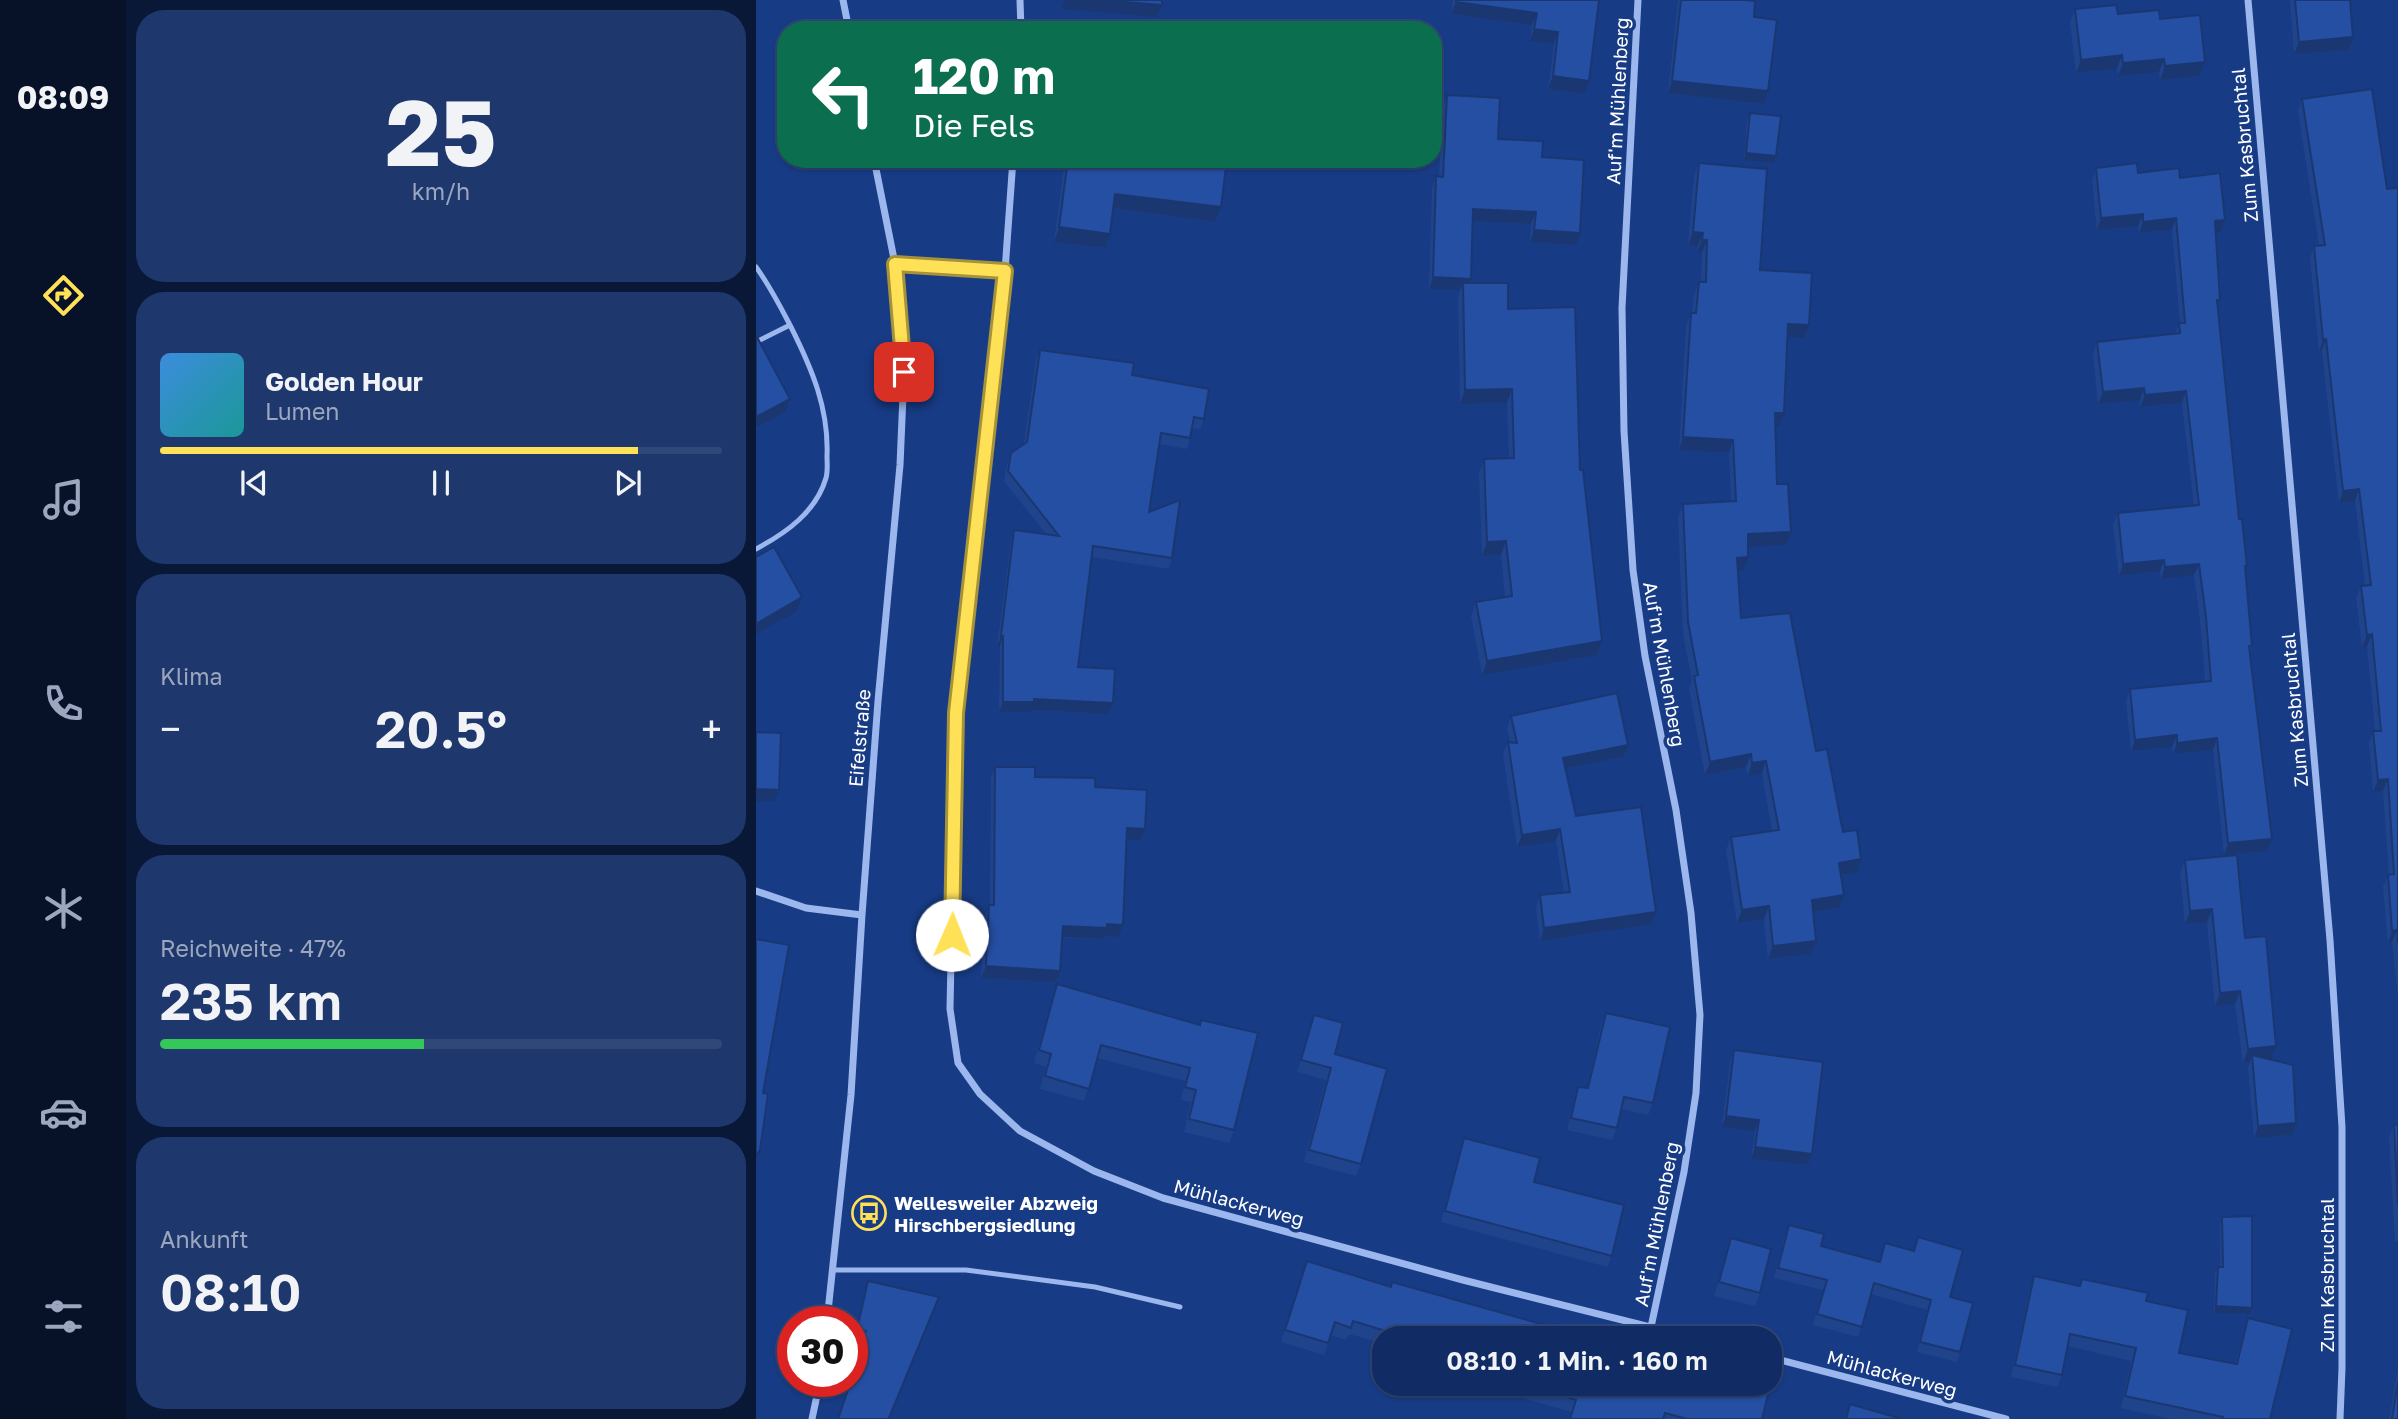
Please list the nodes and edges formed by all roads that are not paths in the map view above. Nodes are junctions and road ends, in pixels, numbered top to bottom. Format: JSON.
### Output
{"nodes":[{"id":1,"x":843,"y":0,"type":"edge"},
{"id":2,"x":1020,"y":0,"type":"edge"},
{"id":3,"x":1638,"y":0,"type":"edge"},
{"id":4,"x":2248,"y":0,"type":"edge"},
{"id":5,"x":847,"y":21,"type":"edge"},
{"id":6,"x":1021,"y":21,"type":"edge"},
{"id":7,"x":876,"y":168,"type":"edge"},
{"id":8,"x":1012,"y":168,"type":"edge"},
{"id":9,"x":895,"y":264,"type":"junction"},
{"id":10,"x":756,"y":267,"type":"edge"},
{"id":11,"x":1005,"y":271,"type":"junction"},
{"id":12,"x":790,"y":325,"type":"junction"},
{"id":13,"x":756,"y":342,"type":"edge"},
{"id":14,"x":756,"y":549,"type":"edge"},
{"id":15,"x":756,"y":891,"type":"edge"},
{"id":16,"x":862,"y":915,"type":"junction"},
{"id":17,"x":832,"y":1270,"type":"junction"},
{"id":18,"x":828,"y":1306,"type":"edge"},
{"id":19,"x":1180,"y":1307,"type":"dead end"},
{"id":20,"x":1647,"y":1326,"type":"edge"},
{"id":21,"x":1651,"y":1326,"type":"edge"},
{"id":22,"x":1782,"y":1360,"type":"edge"},
{"id":23,"x":817,"y":1397,"type":"edge"},
{"id":24,"x":812,"y":1419,"type":"edge"},
{"id":25,"x":2006,"y":1419,"type":"edge"},
{"id":26,"x":2340,"y":1419,"type":"edge"}],
"edges":[{"from":1,"to":5,"type":"street"},
{"from":2,"to":6,"type":"street"},
{"from":3,"to":21,"type":"street","name":"Auf'm Mühlenberg"},
{"from":4,"to":26,"type":"street","name":"Zum Kasbruchtal"},
{"from":7,"to":9,"type":"street","name":"Eifelstraße"},
{"from":8,"to":11,"type":"street","name":"Mühlackerweg"},
{"from":9,"to":11,"type":"street"},
{"from":9,"to":16,"type":"street","name":"Eifelstraße"},
{"from":10,"to":12,"type":"lane"},
{"from":11,"to":20,"type":"street","name":"Mühlackerweg"},
{"from":12,"to":13,"type":"lane"},
{"from":12,"to":14,"type":"lane"},
{"from":15,"to":16,"type":"street"},
{"from":16,"to":17,"type":"street","name":"Eifelstraße"},
{"from":17,"to":18,"type":"street","name":"Eifelstraße"},
{"from":17,"to":19,"type":"lane"},
{"from":22,"to":25,"type":"street","name":"Mühlackerweg"},
{"from":23,"to":24,"type":"street"}]}
